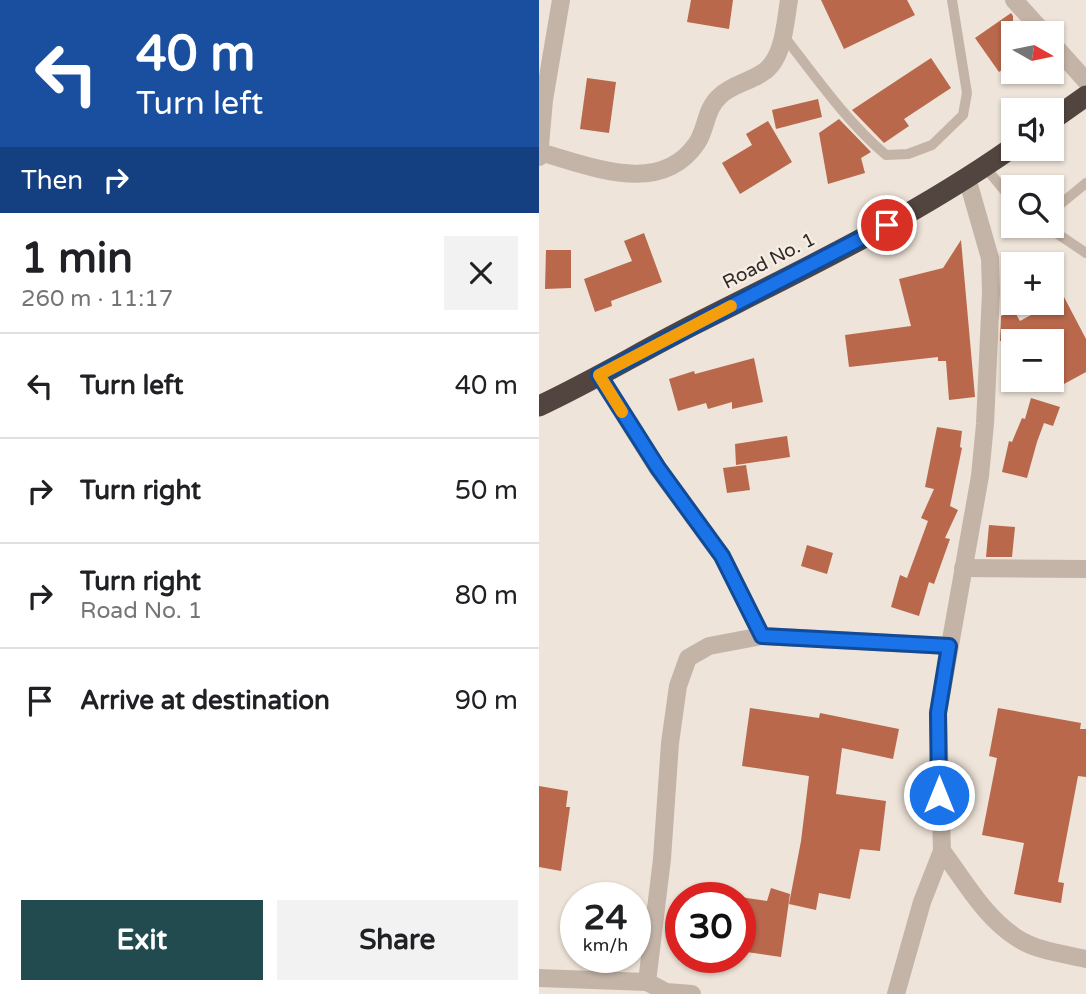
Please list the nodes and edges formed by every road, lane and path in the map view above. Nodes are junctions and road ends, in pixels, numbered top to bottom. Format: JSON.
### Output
{"nodes":[{"id":1,"x":561,"y":0,"type":"edge"},
{"id":2,"x":789,"y":0,"type":"edge"},
{"id":3,"x":952,"y":0,"type":"edge"},
{"id":4,"x":1014,"y":0,"type":"edge"},
{"id":5,"x":1033,"y":21,"type":"edge"},
{"id":6,"x":783,"y":35,"type":"junction"},
{"id":7,"x":1064,"y":56,"type":"edge"},
{"id":8,"x":1086,"y":81,"type":"edge"},
{"id":9,"x":1086,"y":96,"type":"edge"},
{"id":10,"x":1064,"y":112,"type":"edge"},
{"id":11,"x":539,"y":154,"type":"edge"},
{"id":12,"x":1001,"y":155,"type":"edge"},
{"id":13,"x":976,"y":172,"type":"junction"},
{"id":14,"x":1086,"y":183,"type":"edge"},
{"id":15,"x":1001,"y":192,"type":"edge"},
{"id":16,"x":1064,"y":201,"type":"edge"},
{"id":17,"x":1062,"y":238,"type":"edge"},
{"id":18,"x":1086,"y":253,"type":"edge"},
{"id":19,"x":599,"y":375,"type":"junction"},
{"id":20,"x":539,"y":406,"type":"edge"},
{"id":21,"x":963,"y":568,"type":"junction"},
{"id":22,"x":1086,"y":569,"type":"edge"},
{"id":23,"x":762,"y":636,"type":"junction"},
{"id":24,"x":949,"y":646,"type":"junction"},
{"id":25,"x":942,"y":850,"type":"junction"},
{"id":26,"x":1086,"y":959,"type":"edge"},
{"id":27,"x":539,"y":978,"type":"edge"},
{"id":28,"x":647,"y":982,"type":"junction"},
{"id":29,"x":666,"y":993,"type":"edge"},
{"id":30,"x":692,"y":994,"type":"edge"},
{"id":31,"x":896,"y":994,"type":"edge"}],
"edges":[{"from":1,"to":11,"type":"street"},
{"from":2,"to":6,"type":"street"},
{"from":3,"to":6,"type":"lane"},
{"from":4,"to":5,"type":"street"},
{"from":6,"to":11,"type":"street"},
{"from":7,"to":8,"type":"street"},
{"from":9,"to":10,"type":"highway"},
{"from":12,"to":13,"type":"highway","name":"Road No. 1"},
{"from":13,"to":15,"type":"lane"},
{"from":13,"to":19,"type":"highway","name":"Road No. 1"},
{"from":13,"to":21,"type":"street"},
{"from":14,"to":16,"type":"lane"},
{"from":17,"to":18,"type":"lane"},
{"from":19,"to":20,"type":"highway","name":"Road No. 1"},
{"from":19,"to":23,"type":"street"},
{"from":21,"to":22,"type":"street"},
{"from":21,"to":24,"type":"street"},
{"from":23,"to":24,"type":"street"},
{"from":23,"to":28,"type":"street"},
{"from":24,"to":25,"type":"street"},
{"from":25,"to":26,"type":"street"},
{"from":25,"to":31,"type":"street"},
{"from":27,"to":28,"type":"street"},
{"from":28,"to":29,"type":"street"},
{"from":29,"to":30,"type":"street"}]}
